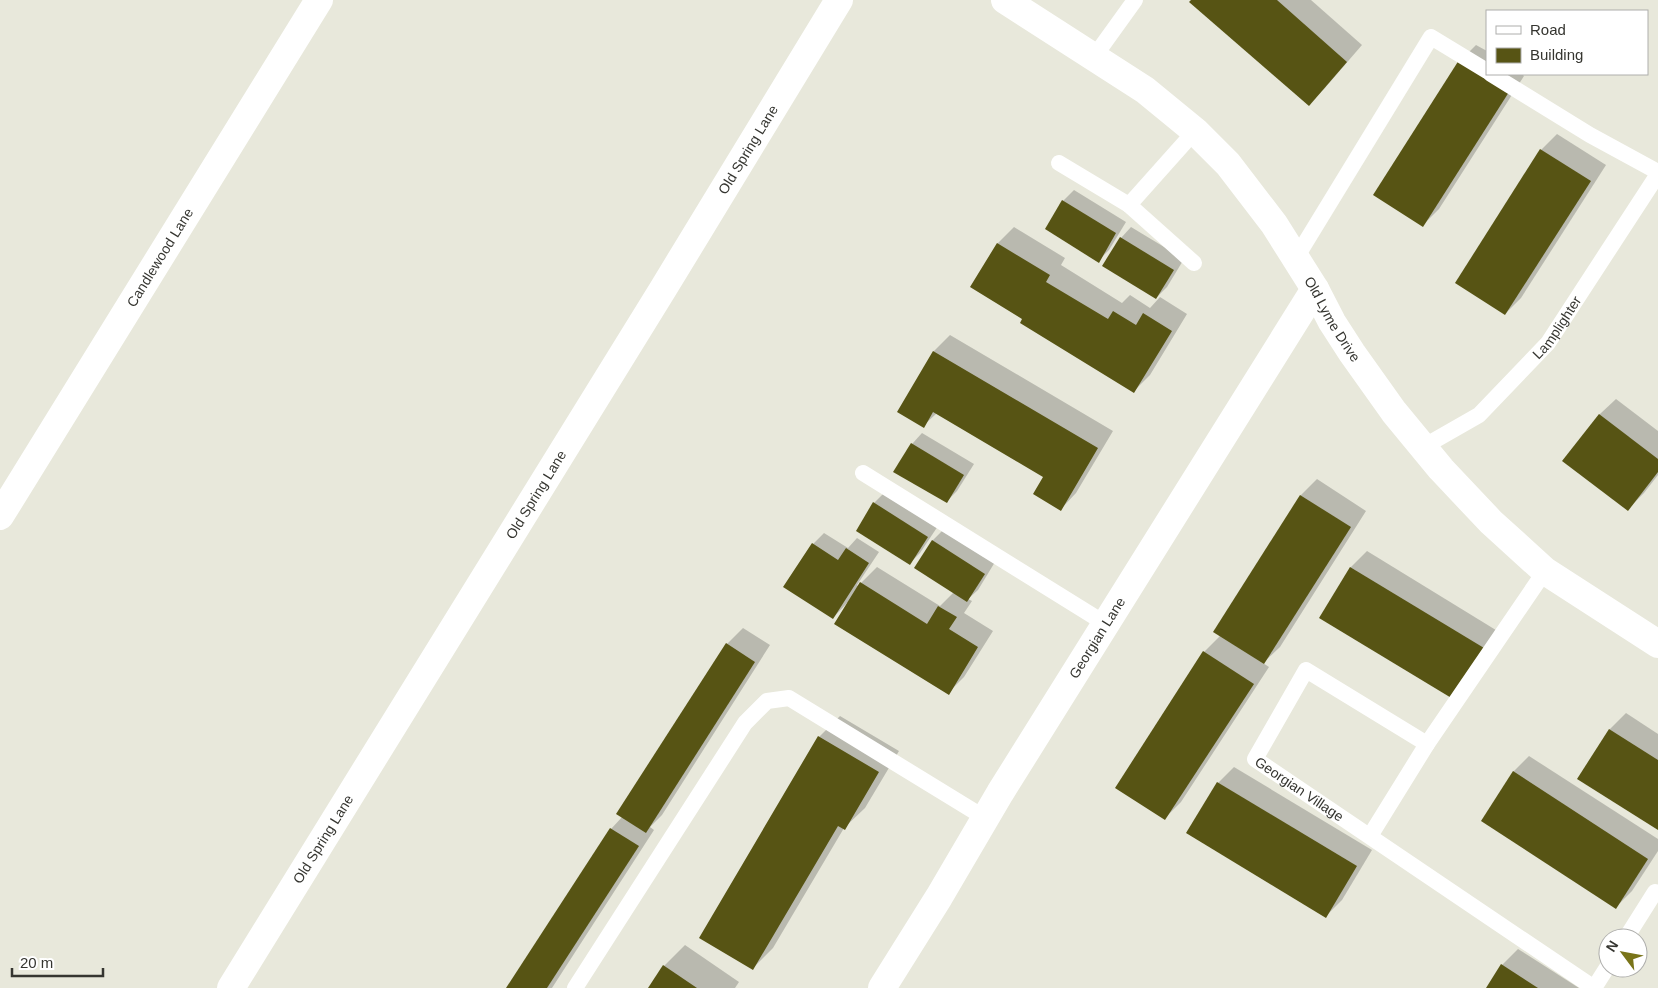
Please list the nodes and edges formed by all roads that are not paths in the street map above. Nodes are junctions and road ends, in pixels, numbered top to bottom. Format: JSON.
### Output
{"nodes":[{"id":1,"x":319,"y":0,"type":"edge"},
{"id":2,"x":839,"y":0,"type":"edge"},
{"id":3,"x":1005,"y":0,"type":"edge"},
{"id":4,"x":1135,"y":0,"type":"edge"},
{"id":5,"x":1094,"y":57,"type":"junction"},
{"id":6,"x":1486,"y":70,"type":"edge"},
{"id":7,"x":1493,"y":75,"type":"edge"},
{"id":8,"x":1196,"y":131,"type":"junction"},
{"id":9,"x":1059,"y":163,"type":"dead end"},
{"id":10,"x":1658,"y":173,"type":"edge"},
{"id":11,"x":1129,"y":205,"type":"junction"},
{"id":12,"x":1296,"y":258,"type":"junction"},
{"id":13,"x":1194,"y":263,"type":"dead end"},
{"id":14,"x":1315,"y":289,"type":"junction"},
{"id":15,"x":1423,"y":447,"type":"junction"},
{"id":16,"x":863,"y":473,"type":"dead end"},
{"id":17,"x":0,"y":516,"type":"edge"},
{"id":18,"x":1545,"y":571,"type":"junction"},
{"id":19,"x":1106,"y":624,"type":"junction"},
{"id":20,"x":1658,"y":644,"type":"edge"},
{"id":21,"x":1427,"y":744,"type":"junction"},
{"id":22,"x":985,"y":818,"type":"junction"},
{"id":23,"x":1370,"y":836,"type":"junction"},
{"id":24,"x":1658,"y":894,"type":"edge"},
{"id":25,"x":1632,"y":928,"type":"edge"},
{"id":26,"x":1600,"y":978,"type":"edge"},
{"id":27,"x":231,"y":988,"type":"edge"},
{"id":28,"x":575,"y":988,"type":"edge"},
{"id":29,"x":882,"y":988,"type":"edge"}],
"edges":[{"from":1,"to":17,"type":"street","name":"Candlewood Lane"},
{"from":2,"to":27,"type":"street","name":"Old Spring Lane"},
{"from":3,"to":5,"type":"street","name":"Old Lyme Drive"},
{"from":4,"to":5,"type":"lane"},
{"from":5,"to":8,"type":"street","name":"Old Lyme Drive"},
{"from":6,"to":12,"type":"lane"},
{"from":7,"to":10,"type":"lane","name":"Lamplighter"},
{"from":8,"to":11,"type":"lane"},
{"from":8,"to":12,"type":"street","name":"Old Lyme Drive"},
{"from":9,"to":11,"type":"lane"},
{"from":10,"to":15,"type":"lane","name":"Lamplighter"},
{"from":11,"to":13,"type":"lane"},
{"from":12,"to":14,"type":"street","name":"Old Lyme Drive"},
{"from":14,"to":15,"type":"street","name":"Old Lyme Drive"},
{"from":14,"to":19,"type":"street","name":"Georgian Lane"},
{"from":15,"to":18,"type":"street","name":"Old Lyme Drive"},
{"from":16,"to":19,"type":"lane"},
{"from":18,"to":20,"type":"street","name":"Old Lyme Drive"},
{"from":18,"to":21,"type":"lane"},
{"from":19,"to":22,"type":"street","name":"Georgian Lane"},
{"from":21,"to":23,"type":"lane"},
{"from":21,"to":23,"type":"lane","name":"Georgian Village"},
{"from":22,"to":28,"type":"lane"},
{"from":22,"to":29,"type":"street","name":"Georgian Lane"},
{"from":23,"to":26,"type":"lane","name":"Georgian Village"},
{"from":24,"to":25,"type":"lane"}]}
